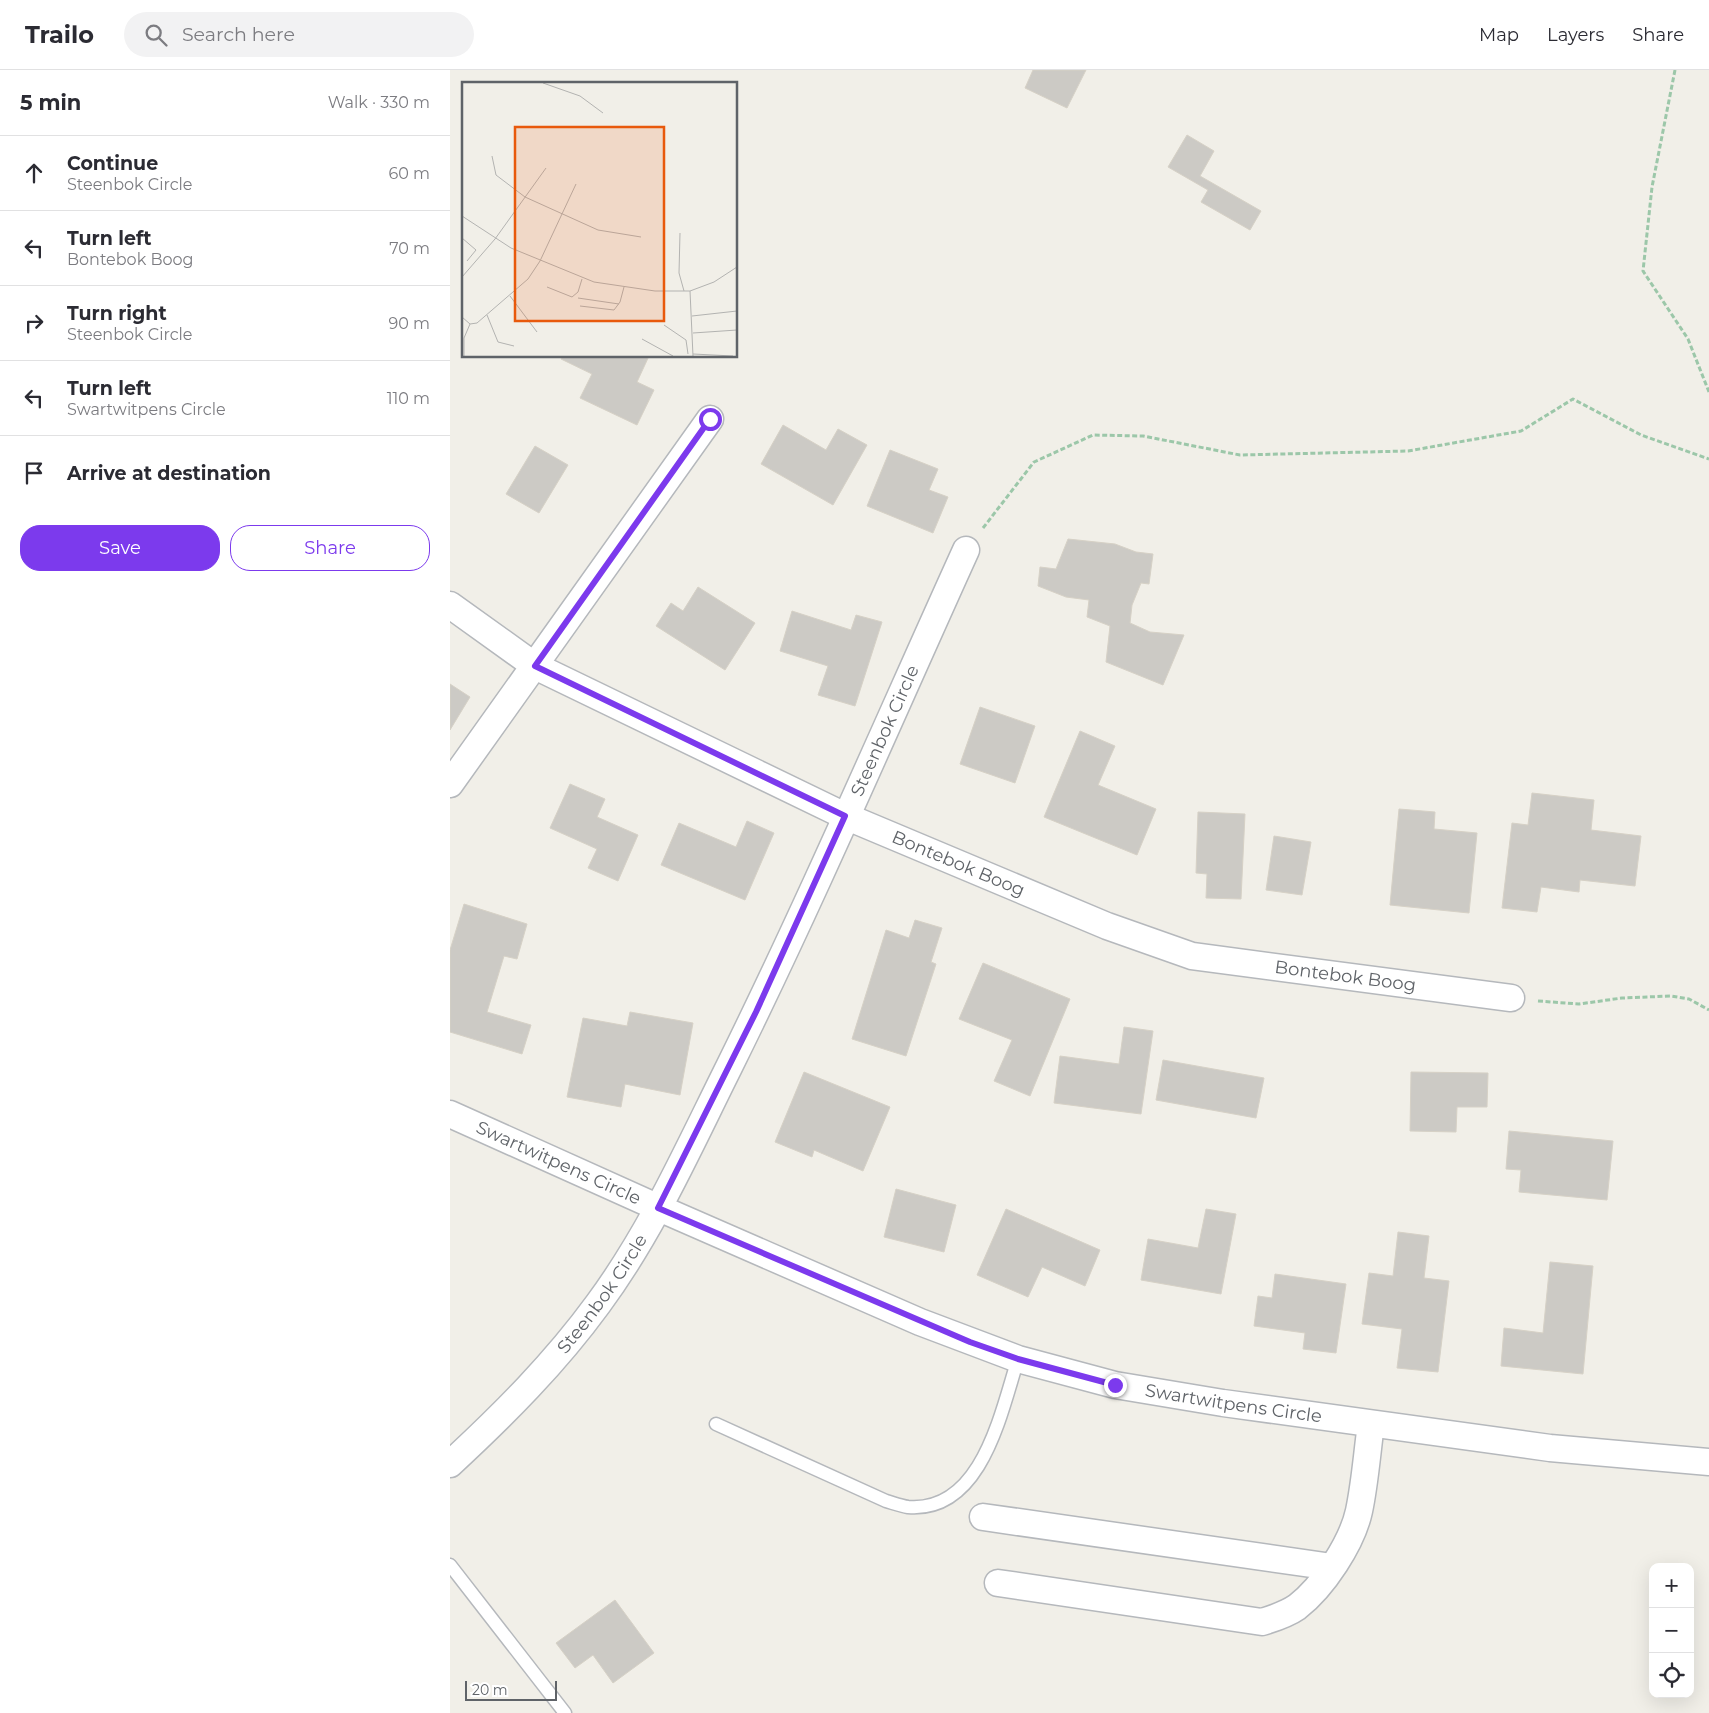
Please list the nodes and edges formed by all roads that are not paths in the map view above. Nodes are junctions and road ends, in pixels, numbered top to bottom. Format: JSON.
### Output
{"nodes":[{"id":1,"x":710,"y":419,"type":"dead end"},
{"id":2,"x":966,"y":550,"type":"road end"},
{"id":3,"x":450,"y":605,"type":"edge"},
{"id":4,"x":535,"y":666,"type":"junction"},
{"id":5,"x":450,"y":784,"type":"edge"},
{"id":6,"x":845,"y":816,"type":"junction"},
{"id":7,"x":1511,"y":998,"type":"road end"},
{"id":8,"x":450,"y":1114,"type":"edge"},
{"id":9,"x":658,"y":1208,"type":"junction"},
{"id":10,"x":1018,"y":1359,"type":"junction"},
{"id":11,"x":716,"y":1424,"type":"dead end"},
{"id":12,"x":1371,"y":1424,"type":"junction"},
{"id":13,"x":1709,"y":1462,"type":"edge"},
{"id":14,"x":450,"y":1464,"type":"edge"},
{"id":15,"x":983,"y":1517,"type":"dead end"},
{"id":16,"x":450,"y":1565,"type":"edge"},
{"id":17,"x":1332,"y":1567,"type":"junction"},
{"id":18,"x":998,"y":1583,"type":"dead end"},
{"id":19,"x":565,"y":1713,"type":"edge"}],
"edges":[{"from":1,"to":4,"type":"street"},
{"from":2,"to":6,"type":"street","name":"Steenbok Circle"},
{"from":3,"to":4,"type":"street","name":"Bontebok Boog"},
{"from":4,"to":5,"type":"street"},
{"from":4,"to":6,"type":"street","name":"Bontebok Boog"},
{"from":6,"to":7,"type":"street","name":"Bontebok Boog"},
{"from":6,"to":9,"type":"street","name":"Steenbok Circle"},
{"from":8,"to":9,"type":"street","name":"Swartwitpens Circle"},
{"from":9,"to":10,"type":"street","name":"Swartwitpens Circle"},
{"from":9,"to":14,"type":"street","name":"Steenbok Circle"},
{"from":10,"to":11,"type":"lane"},
{"from":10,"to":12,"type":"street","name":"Swartwitpens Circle"},
{"from":12,"to":13,"type":"street","name":"Swartwitpens Circle"},
{"from":12,"to":17,"type":"street"},
{"from":15,"to":17,"type":"street"},
{"from":16,"to":19,"type":"lane"},
{"from":17,"to":18,"type":"street"}]}
